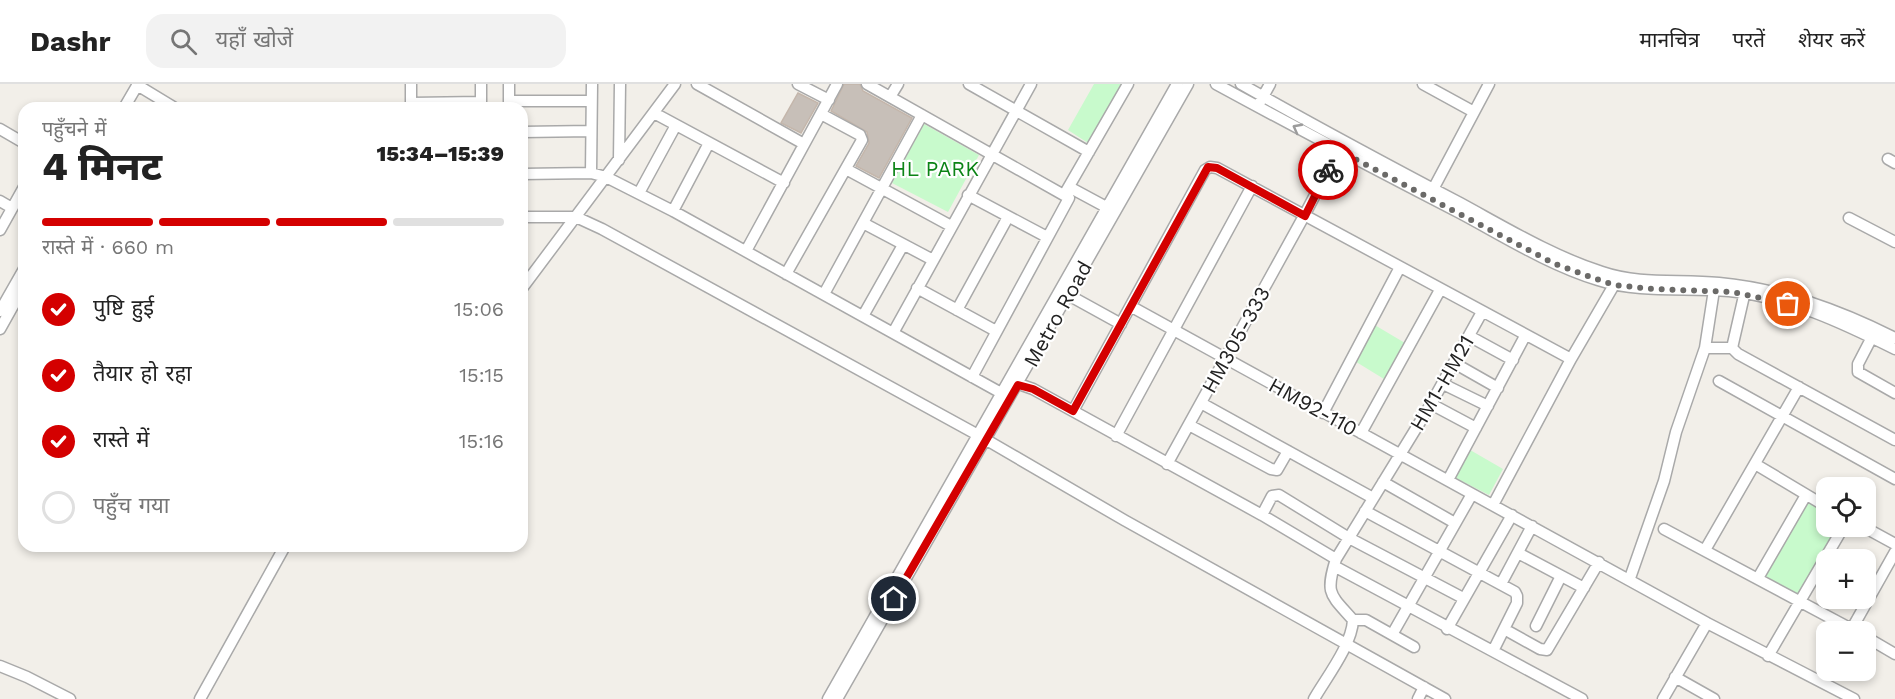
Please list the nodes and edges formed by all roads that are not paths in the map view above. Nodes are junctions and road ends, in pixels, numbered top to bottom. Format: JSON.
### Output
{"nodes":[{"id":1,"x":135,"y":84,"type":"edge"},
{"id":2,"x":411,"y":84,"type":"edge"},
{"id":3,"x":481,"y":84,"type":"edge"},
{"id":4,"x":509,"y":84,"type":"edge"},
{"id":5,"x":592,"y":84,"type":"edge"},
{"id":6,"x":620,"y":84,"type":"edge"},
{"id":7,"x":675,"y":84,"type":"edge"},
{"id":8,"x":697,"y":84,"type":"edge"},
{"id":9,"x":798,"y":84,"type":"edge"},
{"id":10,"x":837,"y":84,"type":"edge"},
{"id":11,"x":867,"y":84,"type":"edge"},
{"id":12,"x":898,"y":84,"type":"edge"},
{"id":13,"x":969,"y":84,"type":"edge"},
{"id":14,"x":1031,"y":84,"type":"edge"},
{"id":15,"x":1128,"y":84,"type":"edge"},
{"id":16,"x":1177,"y":84,"type":"edge"},
{"id":17,"x":1188,"y":84,"type":"edge"},
{"id":18,"x":1215,"y":84,"type":"edge"},
{"id":19,"x":1241,"y":84,"type":"edge"},
{"id":20,"x":1270,"y":84,"type":"edge"},
{"id":21,"x":1423,"y":84,"type":"edge"},
{"id":22,"x":1489,"y":84,"type":"edge"},
{"id":23,"x":890,"y":97,"type":"junction"},
{"id":24,"x":829,"y":100,"type":"junction"},
{"id":25,"x":591,"y":101,"type":"junction"},
{"id":26,"x":121,"y":102,"type":"edge"},
{"id":27,"x":127,"y":102,"type":"edge"},
{"id":28,"x":165,"y":102,"type":"edge"},
{"id":29,"x":411,"y":102,"type":"edge"},
{"id":30,"x":481,"y":102,"type":"edge"},
{"id":31,"x":509,"y":102,"type":"edge"},
{"id":32,"x":1260,"y":102,"type":"junction"},
{"id":33,"x":528,"y":103,"type":"edge"},
{"id":34,"x":1016,"y":110,"type":"junction"},
{"id":35,"x":1473,"y":112,"type":"junction"},
{"id":36,"x":654,"y":113,"type":"junction"},
{"id":37,"x":821,"y":114,"type":"junction"},
{"id":38,"x":922,"y":115,"type":"junction"},
{"id":39,"x":676,"y":125,"type":"junction"},
{"id":40,"x":0,"y":129,"type":"edge"},
{"id":41,"x":591,"y":131,"type":"junction"},
{"id":42,"x":528,"y":132,"type":"edge"},
{"id":43,"x":18,"y":140,"type":"edge"},
{"id":44,"x":709,"y":143,"type":"junction"},
{"id":45,"x":804,"y":144,"type":"junction"},
{"id":46,"x":1341,"y":146,"type":"junction"},
{"id":47,"x":1089,"y":152,"type":"junction"},
{"id":48,"x":991,"y":154,"type":"junction"},
{"id":49,"x":618,"y":160,"type":"junction"},
{"id":50,"x":846,"y":169,"type":"junction"},
{"id":51,"x":591,"y":173,"type":"junction"},
{"id":52,"x":528,"y":174,"type":"edge"},
{"id":53,"x":606,"y":177,"type":"junction"},
{"id":54,"x":783,"y":183,"type":"junction"},
{"id":55,"x":1252,"y":186,"type":"junction"},
{"id":56,"x":882,"y":189,"type":"junction"},
{"id":57,"x":1066,"y":191,"type":"junction"},
{"id":58,"x":639,"y":193,"type":"junction"},
{"id":59,"x":1431,"y":193,"type":"junction"},
{"id":60,"x":968,"y":195,"type":"junction"},
{"id":61,"x":18,"y":198,"type":"edge"},
{"id":62,"x":0,"y":201,"type":"edge"},
{"id":63,"x":12,"y":208,"type":"junction"},
{"id":64,"x":1108,"y":208,"type":"junction"},
{"id":65,"x":673,"y":211,"type":"junction"},
{"id":66,"x":1305,"y":216,"type":"junction"},
{"id":67,"x":528,"y":217,"type":"edge"},
{"id":68,"x":576,"y":217,"type":"junction"},
{"id":69,"x":1008,"y":217,"type":"junction"},
{"id":70,"x":1849,"y":218,"type":"dead end"},
{"id":71,"x":863,"y":223,"type":"junction"},
{"id":72,"x":951,"y":226,"type":"junction"},
{"id":73,"x":0,"y":230,"type":"edge"},
{"id":74,"x":1047,"y":237,"type":"junction"},
{"id":75,"x":1895,"y":242,"type":"edge"},
{"id":76,"x":903,"y":245,"type":"junction"},
{"id":77,"x":746,"y":251,"type":"junction"},
{"id":78,"x":933,"y":260,"type":"junction"},
{"id":79,"x":1400,"y":267,"type":"junction"},
{"id":80,"x":786,"y":274,"type":"junction"},
{"id":81,"x":18,"y":280,"type":"edge"},
{"id":82,"x":528,"y":280,"type":"edge"},
{"id":83,"x":1614,"y":285,"type":"junction"},
{"id":84,"x":917,"y":288,"type":"junction"},
{"id":85,"x":1440,"y":290,"type":"junction"},
{"id":86,"x":1714,"y":290,"type":"junction"},
{"id":87,"x":1745,"y":290,"type":"junction"},
{"id":88,"x":1064,"y":292,"type":"junction"},
{"id":89,"x":824,"y":294,"type":"junction"},
{"id":90,"x":18,"y":296,"type":"edge"},
{"id":91,"x":1132,"y":307,"type":"junction"},
{"id":92,"x":957,"y":310,"type":"junction"},
{"id":93,"x":0,"y":311,"type":"edge"},
{"id":94,"x":1482,"y":312,"type":"junction"},
{"id":95,"x":863,"y":316,"type":"junction"},
{"id":96,"x":1121,"y":324,"type":"junction"},
{"id":97,"x":0,"y":328,"type":"edge"},
{"id":98,"x":1174,"y":330,"type":"junction"},
{"id":99,"x":996,"y":331,"type":"junction"},
{"id":100,"x":893,"y":333,"type":"junction"},
{"id":101,"x":1469,"y":336,"type":"junction"},
{"id":102,"x":1525,"y":336,"type":"junction"},
{"id":103,"x":1872,"y":337,"type":"junction"},
{"id":104,"x":1895,"y":338,"type":"edge"},
{"id":105,"x":1706,"y":348,"type":"junction"},
{"id":106,"x":1732,"y":348,"type":"junction"},
{"id":107,"x":1895,"y":349,"type":"edge"},
{"id":108,"x":1226,"y":358,"type":"junction"},
{"id":109,"x":1571,"y":359,"type":"junction"},
{"id":110,"x":1513,"y":360,"type":"junction"},
{"id":111,"x":1454,"y":363,"type":"junction"},
{"id":112,"x":972,"y":377,"type":"junction"},
{"id":113,"x":1719,"y":381,"type":"dead end"},
{"id":114,"x":1015,"y":383,"type":"junction"},
{"id":115,"x":1443,"y":384,"type":"junction"},
{"id":116,"x":1799,"y":387,"type":"junction"},
{"id":117,"x":1498,"y":388,"type":"junction"},
{"id":118,"x":1895,"y":393,"type":"edge"},
{"id":119,"x":1003,"y":394,"type":"junction"},
{"id":120,"x":1201,"y":403,"type":"junction"},
{"id":121,"x":1431,"y":404,"type":"junction"},
{"id":122,"x":1488,"y":406,"type":"junction"},
{"id":123,"x":1073,"y":411,"type":"junction"},
{"id":124,"x":1323,"y":412,"type":"junction"},
{"id":125,"x":1783,"y":416,"type":"junction"},
{"id":126,"x":1188,"y":425,"type":"junction"},
{"id":127,"x":1476,"y":428,"type":"junction"},
{"id":128,"x":1361,"y":432,"type":"junction"},
{"id":129,"x":1116,"y":436,"type":"junction"},
{"id":130,"x":982,"y":438,"type":"junction"},
{"id":131,"x":1895,"y":440,"type":"edge"},
{"id":132,"x":1288,"y":451,"type":"junction"},
{"id":133,"x":1401,"y":454,"type":"junction"},
{"id":134,"x":1167,"y":464,"type":"junction"},
{"id":135,"x":1755,"y":464,"type":"junction"},
{"id":136,"x":1895,"y":479,"type":"edge"},
{"id":137,"x":1448,"y":480,"type":"junction"},
{"id":138,"x":1383,"y":482,"type":"junction"},
{"id":139,"x":1472,"y":494,"type":"junction"},
{"id":140,"x":1806,"y":495,"type":"junction"},
{"id":141,"x":1373,"y":498,"type":"junction"},
{"id":142,"x":1816,"y":501,"type":"edge"},
{"id":143,"x":1493,"y":505,"type":"junction"},
{"id":144,"x":1365,"y":511,"type":"junction"},
{"id":145,"x":1263,"y":515,"type":"junction"},
{"id":146,"x":1512,"y":515,"type":"junction"},
{"id":147,"x":1455,"y":523,"type":"junction"},
{"id":148,"x":1532,"y":526,"type":"junction"},
{"id":149,"x":1664,"y":529,"type":"dead end"},
{"id":150,"x":1876,"y":534,"type":"edge"},
{"id":151,"x":1838,"y":537,"type":"edge"},
{"id":152,"x":1349,"y":538,"type":"junction"},
{"id":153,"x":1895,"y":544,"type":"edge"},
{"id":154,"x":1706,"y":550,"type":"junction"},
{"id":155,"x":1441,"y":551,"type":"junction"},
{"id":156,"x":282,"y":552,"type":"edge"},
{"id":157,"x":1895,"y":552,"type":"edge"},
{"id":158,"x":1518,"y":553,"type":"junction"},
{"id":159,"x":1599,"y":562,"type":"junction"},
{"id":160,"x":1335,"y":563,"type":"junction"},
{"id":161,"x":1480,"y":572,"type":"junction"},
{"id":162,"x":1561,"y":576,"type":"junction"},
{"id":163,"x":1630,"y":578,"type":"junction"},
{"id":164,"x":1758,"y":578,"type":"junction"},
{"id":165,"x":1425,"y":579,"type":"junction"},
{"id":166,"x":1501,"y":584,"type":"junction"},
{"id":167,"x":1584,"y":588,"type":"junction"},
{"id":168,"x":1463,"y":598,"type":"junction"},
{"id":169,"x":1800,"y":602,"type":"junction"},
{"id":170,"x":1407,"y":606,"type":"junction"},
{"id":171,"x":1353,"y":620,"type":"junction"},
{"id":172,"x":1836,"y":621,"type":"edge"},
{"id":173,"x":1858,"y":621,"type":"edge"},
{"id":174,"x":1707,"y":623,"type":"junction"},
{"id":175,"x":1536,"y":626,"type":"dead end"},
{"id":176,"x":1448,"y":629,"type":"junction"},
{"id":177,"x":1504,"y":629,"type":"junction"},
{"id":178,"x":1393,"y":633,"type":"junction"},
{"id":179,"x":1876,"y":643,"type":"edge"},
{"id":180,"x":1346,"y":644,"type":"junction"},
{"id":181,"x":1414,"y":647,"type":"dead end"},
{"id":182,"x":1493,"y":651,"type":"junction"},
{"id":183,"x":1895,"y":654,"type":"edge"},
{"id":184,"x":1768,"y":656,"type":"junction"},
{"id":185,"x":0,"y":666,"type":"edge"},
{"id":186,"x":1675,"y":677,"type":"junction"},
{"id":187,"x":1816,"y":679,"type":"edge"},
{"id":188,"x":1821,"y":681,"type":"edge"},
{"id":189,"x":1424,"y":687,"type":"junction"},
{"id":190,"x":70,"y":699,"type":"edge"},
{"id":191,"x":200,"y":699,"type":"edge"},
{"id":192,"x":828,"y":699,"type":"edge"},
{"id":193,"x":837,"y":699,"type":"edge"},
{"id":194,"x":1314,"y":699,"type":"edge"},
{"id":195,"x":1418,"y":699,"type":"edge"},
{"id":196,"x":1445,"y":699,"type":"edge"},
{"id":197,"x":1582,"y":699,"type":"edge"},
{"id":198,"x":1663,"y":699,"type":"edge"},
{"id":199,"x":1714,"y":699,"type":"edge"},
{"id":200,"x":1854,"y":699,"type":"edge"}],
"edges":[{"from":1,"to":26,"type":"street"},
{"from":1,"to":27,"type":"street"},
{"from":1,"to":28,"type":"street"},
{"from":2,"to":29,"type":"street"},
{"from":3,"to":30,"type":"street"},
{"from":4,"to":31,"type":"street"},
{"from":5,"to":25,"type":"street"},
{"from":6,"to":49,"type":"street"},
{"from":7,"to":36,"type":"street"},
{"from":8,"to":45,"type":"street"},
{"from":9,"to":24,"type":"street"},
{"from":10,"to":24,"type":"street"},
{"from":11,"to":23,"type":"street"},
{"from":12,"to":23,"type":"street"},
{"from":13,"to":34,"type":"street"},
{"from":14,"to":34,"type":"street"},
{"from":15,"to":47,"type":"street"},
{"from":16,"to":64,"type":"street","name":"Metro Road"},
{"from":17,"to":88,"type":"street","name":"Metro Road"},
{"from":18,"to":32,"type":"street"},
{"from":19,"to":32,"type":"street"},
{"from":20,"to":32,"type":"street"},
{"from":21,"to":35,"type":"street"},
{"from":22,"to":35,"type":"street"},
{"from":23,"to":38,"type":"street"},
{"from":24,"to":37,"type":"street"},
{"from":25,"to":33,"type":"street"},
{"from":25,"to":41,"type":"street"},
{"from":32,"to":46,"type":"street"},
{"from":34,"to":47,"type":"street"},
{"from":34,"to":48,"type":"street"},
{"from":35,"to":59,"type":"street"},
{"from":36,"to":39,"type":"street"},
{"from":36,"to":49,"type":"street"},
{"from":37,"to":45,"type":"street"},
{"from":37,"to":50,"type":"street"},
{"from":38,"to":48,"type":"street"},
{"from":38,"to":56,"type":"street"},
{"from":39,"to":44,"type":"street"},
{"from":39,"to":58,"type":"street"},
{"from":40,"to":43,"type":"street"},
{"from":41,"to":42,"type":"street"},
{"from":41,"to":51,"type":"street"},
{"from":44,"to":54,"type":"street"},
{"from":44,"to":65,"type":"street"},
{"from":45,"to":54,"type":"street"},
{"from":46,"to":59,"type":"street"},
{"from":46,"to":66,"type":"street","name":"HM305-333"},
{"from":47,"to":57,"type":"street"},
{"from":48,"to":57,"type":"street"},
{"from":48,"to":60,"type":"street"},
{"from":49,"to":53,"type":"street"},
{"from":50,"to":56,"type":"street"},
{"from":50,"to":80,"type":"street"},
{"from":51,"to":52,"type":"street"},
{"from":51,"to":53,"type":"street"},
{"from":53,"to":58,"type":"street"},
{"from":53,"to":68,"type":"street"},
{"from":54,"to":77,"type":"street"},
{"from":55,"to":66,"type":"street"},
{"from":55,"to":91,"type":"street"},
{"from":55,"to":98,"type":"street"},
{"from":56,"to":71,"type":"street"},
{"from":56,"to":72,"type":"street"},
{"from":57,"to":64,"type":"street"},
{"from":57,"to":74,"type":"street"},
{"from":58,"to":65,"type":"street"},
{"from":59,"to":83,"type":"street"},
{"from":59,"to":87,"type":"street"},
{"from":60,"to":69,"type":"street"},
{"from":60,"to":72,"type":"street"},
{"from":61,"to":63,"type":"street"},
{"from":62,"to":63,"type":"street"},
{"from":63,"to":73,"type":"street"},
{"from":64,"to":88,"type":"street","name":"Metro Road"},
{"from":65,"to":77,"type":"street"},
{"from":66,"to":79,"type":"street"},
{"from":66,"to":108,"type":"street","name":"HM305-333"},
{"from":67,"to":68,"type":"street"},
{"from":68,"to":82,"type":"street"},
{"from":68,"to":130,"type":"street"},
{"from":69,"to":74,"type":"street"},
{"from":69,"to":92,"type":"street"},
{"from":70,"to":75,"type":"street"},
{"from":71,"to":76,"type":"street"},
{"from":71,"to":89,"type":"street"},
{"from":72,"to":78,"type":"street"},
{"from":74,"to":99,"type":"street"},
{"from":76,"to":78,"type":"street"},
{"from":76,"to":95,"type":"street"},
{"from":77,"to":80,"type":"street"},
{"from":78,"to":84,"type":"street"},
{"from":79,"to":85,"type":"street"},
{"from":79,"to":124,"type":"street"},
{"from":80,"to":89,"type":"street"},
{"from":81,"to":93,"type":"street"},
{"from":83,"to":86,"type":"street"},
{"from":83,"to":109,"type":"street"},
{"from":84,"to":92,"type":"street"},
{"from":84,"to":100,"type":"street"},
{"from":85,"to":94,"type":"street"},
{"from":85,"to":128,"type":"street"},
{"from":86,"to":87,"type":"street"},
{"from":86,"to":105,"type":"street"},
{"from":87,"to":103,"type":"street"},
{"from":87,"to":104,"type":"street"},
{"from":87,"to":106,"type":"street"},
{"from":88,"to":96,"type":"street"},
{"from":88,"to":114,"type":"street","name":"Metro Road"},
{"from":89,"to":95,"type":"street"},
{"from":90,"to":97,"type":"street"},
{"from":91,"to":96,"type":"street"},
{"from":91,"to":98,"type":"street","name":"HM92-110"},
{"from":92,"to":99,"type":"street"},
{"from":94,"to":101,"type":"street","name":"HM1-HM21"},
{"from":94,"to":102,"type":"street"},
{"from":95,"to":100,"type":"street"},
{"from":96,"to":123,"type":"street"},
{"from":98,"to":108,"type":"street","name":"HM92-110"},
{"from":98,"to":129,"type":"street"},
{"from":99,"to":112,"type":"street"},
{"from":100,"to":112,"type":"street"},
{"from":101,"to":110,"type":"street"},
{"from":101,"to":111,"type":"street","name":"HM1-HM21"},
{"from":102,"to":109,"type":"street"},
{"from":102,"to":110,"type":"street"},
{"from":103,"to":107,"type":"street"},
{"from":103,"to":118,"type":"street"},
{"from":105,"to":106,"type":"street"},
{"from":105,"to":163,"type":"street"},
{"from":106,"to":116,"type":"street"},
{"from":108,"to":120,"type":"street","name":"HM305-333"},
{"from":108,"to":124,"type":"street","name":"HM92-110"},
{"from":109,"to":143,"type":"street"},
{"from":110,"to":117,"type":"street"},
{"from":111,"to":115,"type":"street","name":"HM1-HM21"},
{"from":111,"to":117,"type":"street"},
{"from":112,"to":119,"type":"street"},
{"from":113,"to":125,"type":"street"},
{"from":114,"to":119,"type":"street","name":"Metro Road"},
{"from":114,"to":123,"type":"street"},
{"from":114,"to":130,"type":"street","name":"Metro Road"},
{"from":115,"to":121,"type":"street","name":"HM1-HM21"},
{"from":115,"to":122,"type":"street"},
{"from":116,"to":125,"type":"street"},
{"from":116,"to":131,"type":"street"},
{"from":117,"to":122,"type":"street"},
{"from":119,"to":130,"type":"street","name":"Metro Road"},
{"from":120,"to":126,"type":"street","name":"HM305-333"},
{"from":120,"to":132,"type":"street"},
{"from":121,"to":127,"type":"street"},
{"from":121,"to":133,"type":"street","name":"HM1-HM21"},
{"from":122,"to":127,"type":"street"},
{"from":123,"to":129,"type":"street"},
{"from":124,"to":128,"type":"street","name":"HM92-110"},
{"from":125,"to":135,"type":"street"},
{"from":125,"to":136,"type":"street"},
{"from":126,"to":132,"type":"street"},
{"from":126,"to":134,"type":"street","name":"HM305-333"},
{"from":127,"to":137,"type":"street"},
{"from":128,"to":133,"type":"street","name":"HM92-110"},
{"from":129,"to":134,"type":"street"},
{"from":130,"to":180,"type":"street"},
{"from":130,"to":192,"type":"street","name":"Metro Road"},
{"from":130,"to":193,"type":"street","name":"Metro Road"},
{"from":132,"to":141,"type":"street"},
{"from":133,"to":137,"type":"street","name":"HM92-110"},
{"from":133,"to":138,"type":"street","name":"HM1-HM21"},
{"from":134,"to":145,"type":"street"},
{"from":135,"to":140,"type":"street"},
{"from":135,"to":154,"type":"street"},
{"from":137,"to":139,"type":"street","name":"HM92-110"},
{"from":138,"to":141,"type":"street","name":"HM1-HM21"},
{"from":138,"to":147,"type":"street"},
{"from":139,"to":143,"type":"street","name":"HM92-110"},
{"from":139,"to":147,"type":"street"},
{"from":140,"to":142,"type":"street"},
{"from":140,"to":164,"type":"street"},
{"from":141,"to":144,"type":"street","name":"HM1-HM21"},
{"from":143,"to":146,"type":"street","name":"HM92-110"},
{"from":144,"to":152,"type":"street","name":"HM1-HM21"},
{"from":144,"to":155,"type":"street"},
{"from":145,"to":152,"type":"street"},
{"from":145,"to":160,"type":"street"},
{"from":146,"to":148,"type":"street","name":"HM92-110"},
{"from":146,"to":161,"type":"street"},
{"from":147,"to":155,"type":"street"},
{"from":148,"to":158,"type":"street"},
{"from":148,"to":159,"type":"street","name":"HM92-110"},
{"from":149,"to":154,"type":"street"},
{"from":150,"to":153,"type":"street"},
{"from":151,"to":169,"type":"street"},
{"from":152,"to":160,"type":"street","name":"HM1-HM21"},
{"from":152,"to":165,"type":"street"},
{"from":154,"to":164,"type":"street"},
{"from":155,"to":161,"type":"street"},
{"from":155,"to":165,"type":"street"},
{"from":156,"to":191,"type":"street"},
{"from":157,"to":173,"type":"street"},
{"from":158,"to":162,"type":"street"},
{"from":158,"to":166,"type":"street"},
{"from":159,"to":163,"type":"street","name":"HM92-110"},
{"from":159,"to":167,"type":"street"},
{"from":160,"to":170,"type":"street"},
{"from":160,"to":171,"type":"street"},
{"from":161,"to":166,"type":"street"},
{"from":161,"to":168,"type":"street"},
{"from":162,"to":167,"type":"street"},
{"from":162,"to":175,"type":"street"},
{"from":163,"to":174,"type":"street","name":"HM92-110"},
{"from":164,"to":169,"type":"street"},
{"from":165,"to":168,"type":"street"},
{"from":165,"to":170,"type":"street"},
{"from":166,"to":177,"type":"street"},
{"from":167,"to":177,"type":"street"},
{"from":168,"to":176,"type":"street"},
{"from":169,"to":172,"type":"street"},
{"from":169,"to":184,"type":"street"},
{"from":170,"to":176,"type":"street"},
{"from":170,"to":178,"type":"street"},
{"from":171,"to":178,"type":"street"},
{"from":171,"to":180,"type":"street"},
{"from":174,"to":184,"type":"street","name":"HM92-110"},
{"from":174,"to":186,"type":"street"},
{"from":176,"to":182,"type":"street"},
{"from":177,"to":182,"type":"street"},
{"from":178,"to":181,"type":"street"},
{"from":179,"to":183,"type":"street"},
{"from":180,"to":189,"type":"street"},
{"from":180,"to":194,"type":"street"},
{"from":182,"to":197,"type":"street"},
{"from":184,"to":187,"type":"street","name":"HM92-110"},
{"from":185,"to":190,"type":"street"},
{"from":186,"to":198,"type":"street"},
{"from":186,"to":199,"type":"street"},
{"from":188,"to":200,"type":"street","name":"HM92-110"},
{"from":189,"to":195,"type":"street"},
{"from":189,"to":196,"type":"street"}]}
